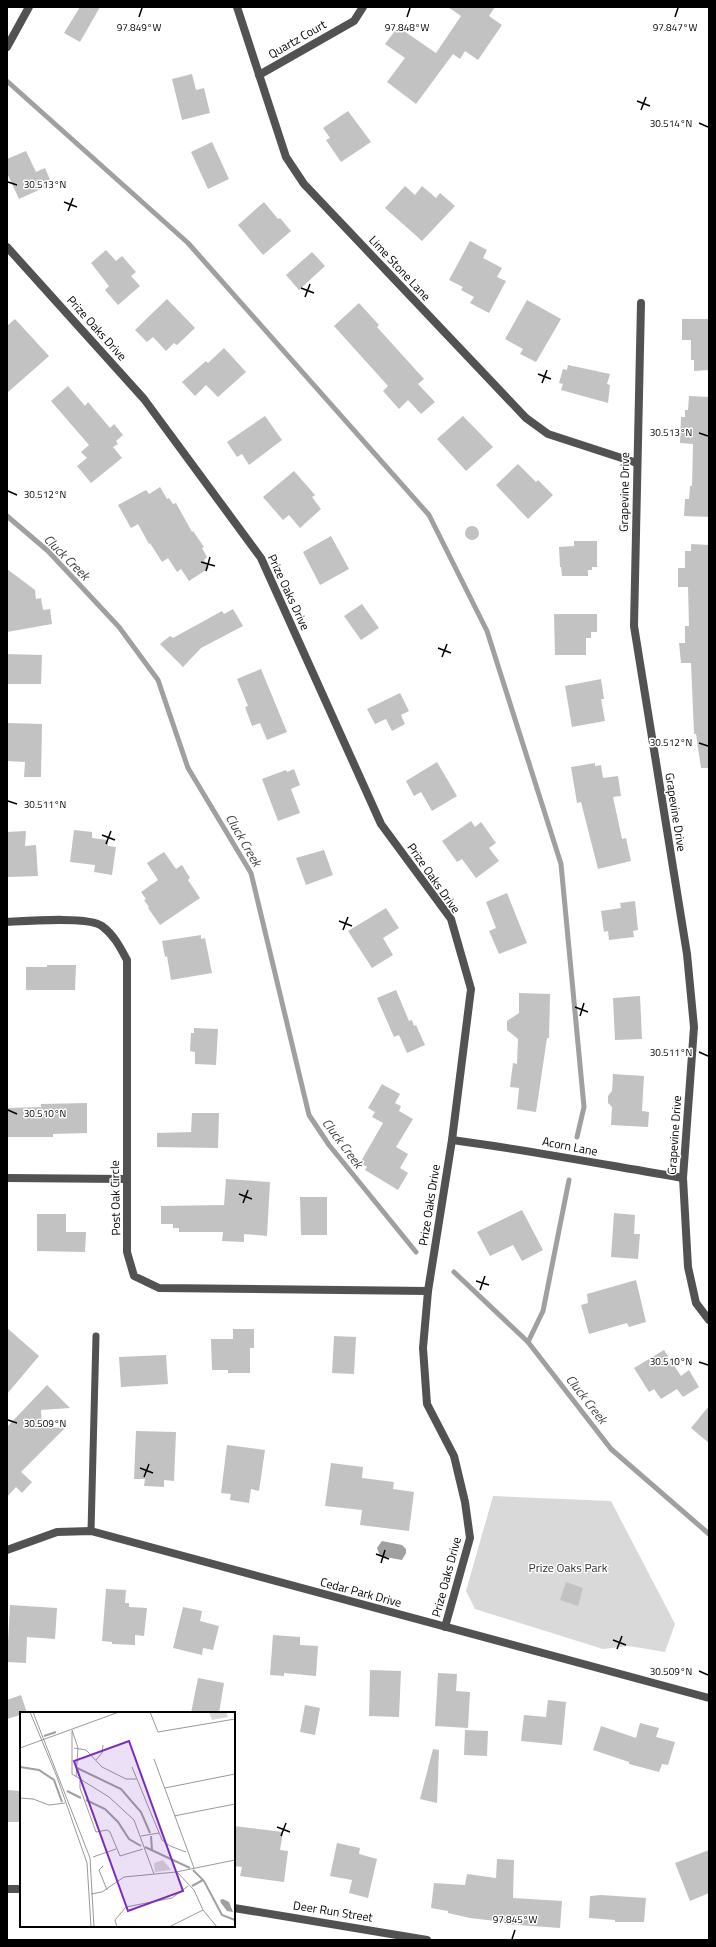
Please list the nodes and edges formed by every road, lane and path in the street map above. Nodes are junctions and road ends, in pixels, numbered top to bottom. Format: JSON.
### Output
{"nodes":[{"id":1,"x":29,"y":7,"type":"edge"},
{"id":2,"x":236,"y":7,"type":"edge"},
{"id":3,"x":363,"y":7,"type":"edge"},
{"id":4,"x":7,"y":47,"type":"edge"},
{"id":5,"x":259,"y":75,"type":"junction"},
{"id":6,"x":7,"y":247,"type":"edge"},
{"id":7,"x":641,"y":303,"type":"dead end"},
{"id":8,"x":637,"y":463,"type":"junction"},
{"id":9,"x":7,"y":922,"type":"edge"},
{"id":10,"x":452,"y":1140,"type":"junction"},
{"id":11,"x":7,"y":1178,"type":"edge"},
{"id":12,"x":126,"y":1178,"type":"junction"},
{"id":13,"x":683,"y":1178,"type":"junction"},
{"id":14,"x":428,"y":1291,"type":"junction"},
{"id":15,"x":709,"y":1320,"type":"edge"},
{"id":16,"x":96,"y":1336,"type":"dead end"},
{"id":17,"x":91,"y":1531,"type":"junction"},
{"id":18,"x":7,"y":1550,"type":"edge"},
{"id":19,"x":446,"y":1627,"type":"junction"},
{"id":20,"x":709,"y":1698,"type":"edge"},
{"id":21,"x":7,"y":1889,"type":"edge"},
{"id":22,"x":20,"y":1889,"type":"edge"},
{"id":23,"x":235,"y":1908,"type":"edge"},
{"id":24,"x":427,"y":1940,"type":"edge"}],
"edges":[{"from":1,"to":4,"type":"street"},
{"from":2,"to":5,"type":"street","name":"Lime Stone Lane"},
{"from":3,"to":5,"type":"street","name":"Quartz Court"},
{"from":5,"to":8,"type":"street","name":"Lime Stone Lane"},
{"from":6,"to":10,"type":"street","name":"Prize Oaks Drive"},
{"from":7,"to":8,"type":"street","name":"Grapevine Drive"},
{"from":8,"to":13,"type":"street","name":"Grapevine Drive"},
{"from":9,"to":12,"type":"street","name":"Post Oak Circle"},
{"from":10,"to":13,"type":"street","name":"Acorn Lane"},
{"from":10,"to":14,"type":"street","name":"Prize Oaks Drive"},
{"from":11,"to":12,"type":"street"},
{"from":12,"to":14,"type":"street","name":"Post Oak Circle"},
{"from":13,"to":15,"type":"street","name":"Grapevine Drive"},
{"from":14,"to":19,"type":"street","name":"Prize Oaks Drive"},
{"from":16,"to":17,"type":"lane"},
{"from":17,"to":18,"type":"street","name":"Cedar Park Drive"},
{"from":17,"to":19,"type":"street","name":"Cedar Park Drive"},
{"from":19,"to":20,"type":"street","name":"Cedar Park Drive"},
{"from":21,"to":22,"type":"street"},
{"from":23,"to":24,"type":"street","name":"Deer Run Street"}]}
